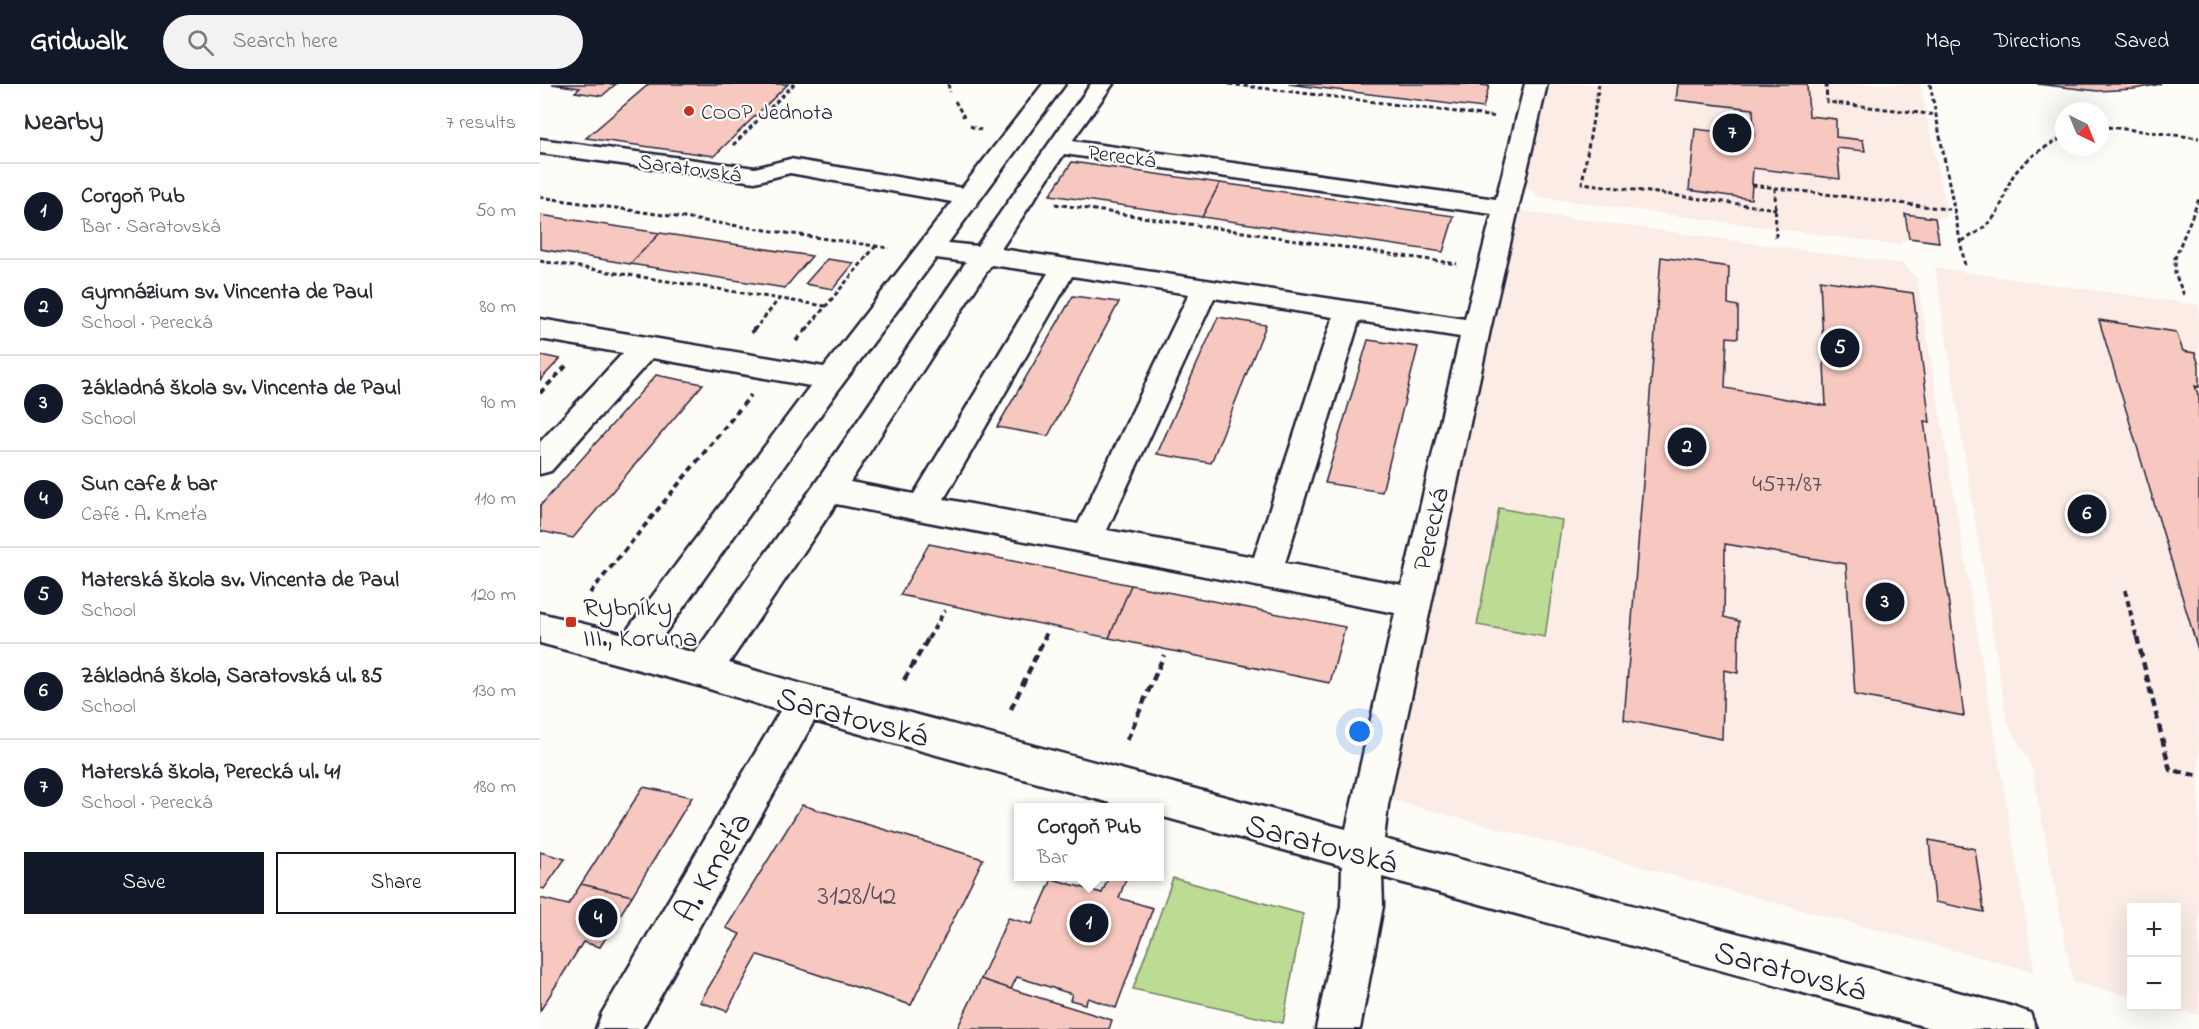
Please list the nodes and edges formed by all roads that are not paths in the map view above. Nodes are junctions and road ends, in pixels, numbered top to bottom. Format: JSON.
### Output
{"nodes":[{"id":1,"x":1054,"y":84,"type":"edge"},
{"id":2,"x":1102,"y":84,"type":"edge"},
{"id":3,"x":1536,"y":84,"type":"edge"},
{"id":4,"x":1040,"y":103,"type":"junction"},
{"id":5,"x":1084,"y":110,"type":"junction"},
{"id":6,"x":1058,"y":146,"type":"junction"},
{"id":7,"x":544,"y":151,"type":"edge"},
{"id":8,"x":968,"y":197,"type":"junction"},
{"id":9,"x":1507,"y":208,"type":"junction"},
{"id":10,"x":930,"y":249,"type":"junction"},
{"id":11,"x":986,"y":255,"type":"junction"},
{"id":12,"x":1065,"y":266,"type":"junction"},
{"id":13,"x":1205,"y":288,"type":"junction"},
{"id":14,"x":1349,"y":310,"type":"junction"},
{"id":15,"x":540,"y":329,"type":"edge"},
{"id":16,"x":1476,"y":330,"type":"junction"},
{"id":17,"x":645,"y":348,"type":"junction"},
{"id":18,"x":831,"y":379,"type":"junction"},
{"id":19,"x":540,"y":462,"type":"edge"},
{"id":20,"x":828,"y":490,"type":"junction"},
{"id":21,"x":923,"y":507,"type":"junction"},
{"id":22,"x":1087,"y":539,"type":"junction"},
{"id":23,"x":1265,"y":573,"type":"junction"},
{"id":24,"x":1413,"y":602,"type":"junction"},
{"id":25,"x":540,"y":628,"type":"edge"},
{"id":26,"x":631,"y":653,"type":"junction"},
{"id":27,"x":703,"y":672,"type":"junction"},
{"id":28,"x":805,"y":702,"type":"junction"},
{"id":29,"x":1362,"y":853,"type":"junction"},
{"id":30,"x":618,"y":1029,"type":"edge"},
{"id":31,"x":1338,"y":1029,"type":"edge"},
{"id":32,"x":2014,"y":1029,"type":"edge"}],
"edges":[{"from":1,"to":4,"type":"street"},
{"from":2,"to":5,"type":"street"},
{"from":3,"to":9,"type":"street","name":"Perecká"},
{"from":4,"to":5,"type":"street"},
{"from":4,"to":8,"type":"street"},
{"from":5,"to":6,"type":"street"},
{"from":6,"to":9,"type":"street","name":"Perecká"},
{"from":6,"to":11,"type":"street"},
{"from":7,"to":8,"type":"street","name":"Saratovská"},
{"from":8,"to":10,"type":"street"},
{"from":9,"to":16,"type":"street","name":"Perecká"},
{"from":10,"to":11,"type":"street"},
{"from":10,"to":18,"type":"street"},
{"from":11,"to":12,"type":"street"},
{"from":11,"to":20,"type":"street"},
{"from":12,"to":13,"type":"street"},
{"from":12,"to":21,"type":"street"},
{"from":13,"to":14,"type":"street"},
{"from":13,"to":22,"type":"street"},
{"from":14,"to":16,"type":"street"},
{"from":14,"to":23,"type":"street"},
{"from":15,"to":17,"type":"street"},
{"from":16,"to":24,"type":"street","name":"Perecká"},
{"from":17,"to":18,"type":"street"},
{"from":17,"to":19,"type":"street"},
{"from":18,"to":26,"type":"street"},
{"from":20,"to":21,"type":"street"},
{"from":20,"to":27,"type":"street"},
{"from":21,"to":22,"type":"street"},
{"from":22,"to":23,"type":"street"},
{"from":23,"to":24,"type":"street"},
{"from":24,"to":29,"type":"street","name":"Perecká"},
{"from":25,"to":26,"type":"street","name":"Saratovská"},
{"from":26,"to":27,"type":"street","name":"Saratovská"},
{"from":27,"to":28,"type":"street","name":"Saratovská"},
{"from":28,"to":29,"type":"street","name":"Saratovská"},
{"from":28,"to":30,"type":"street","name":"A. Kmeťa"},
{"from":29,"to":31,"type":"street","name":"Perecká"},
{"from":29,"to":32,"type":"street","name":"Saratovská"}]}
